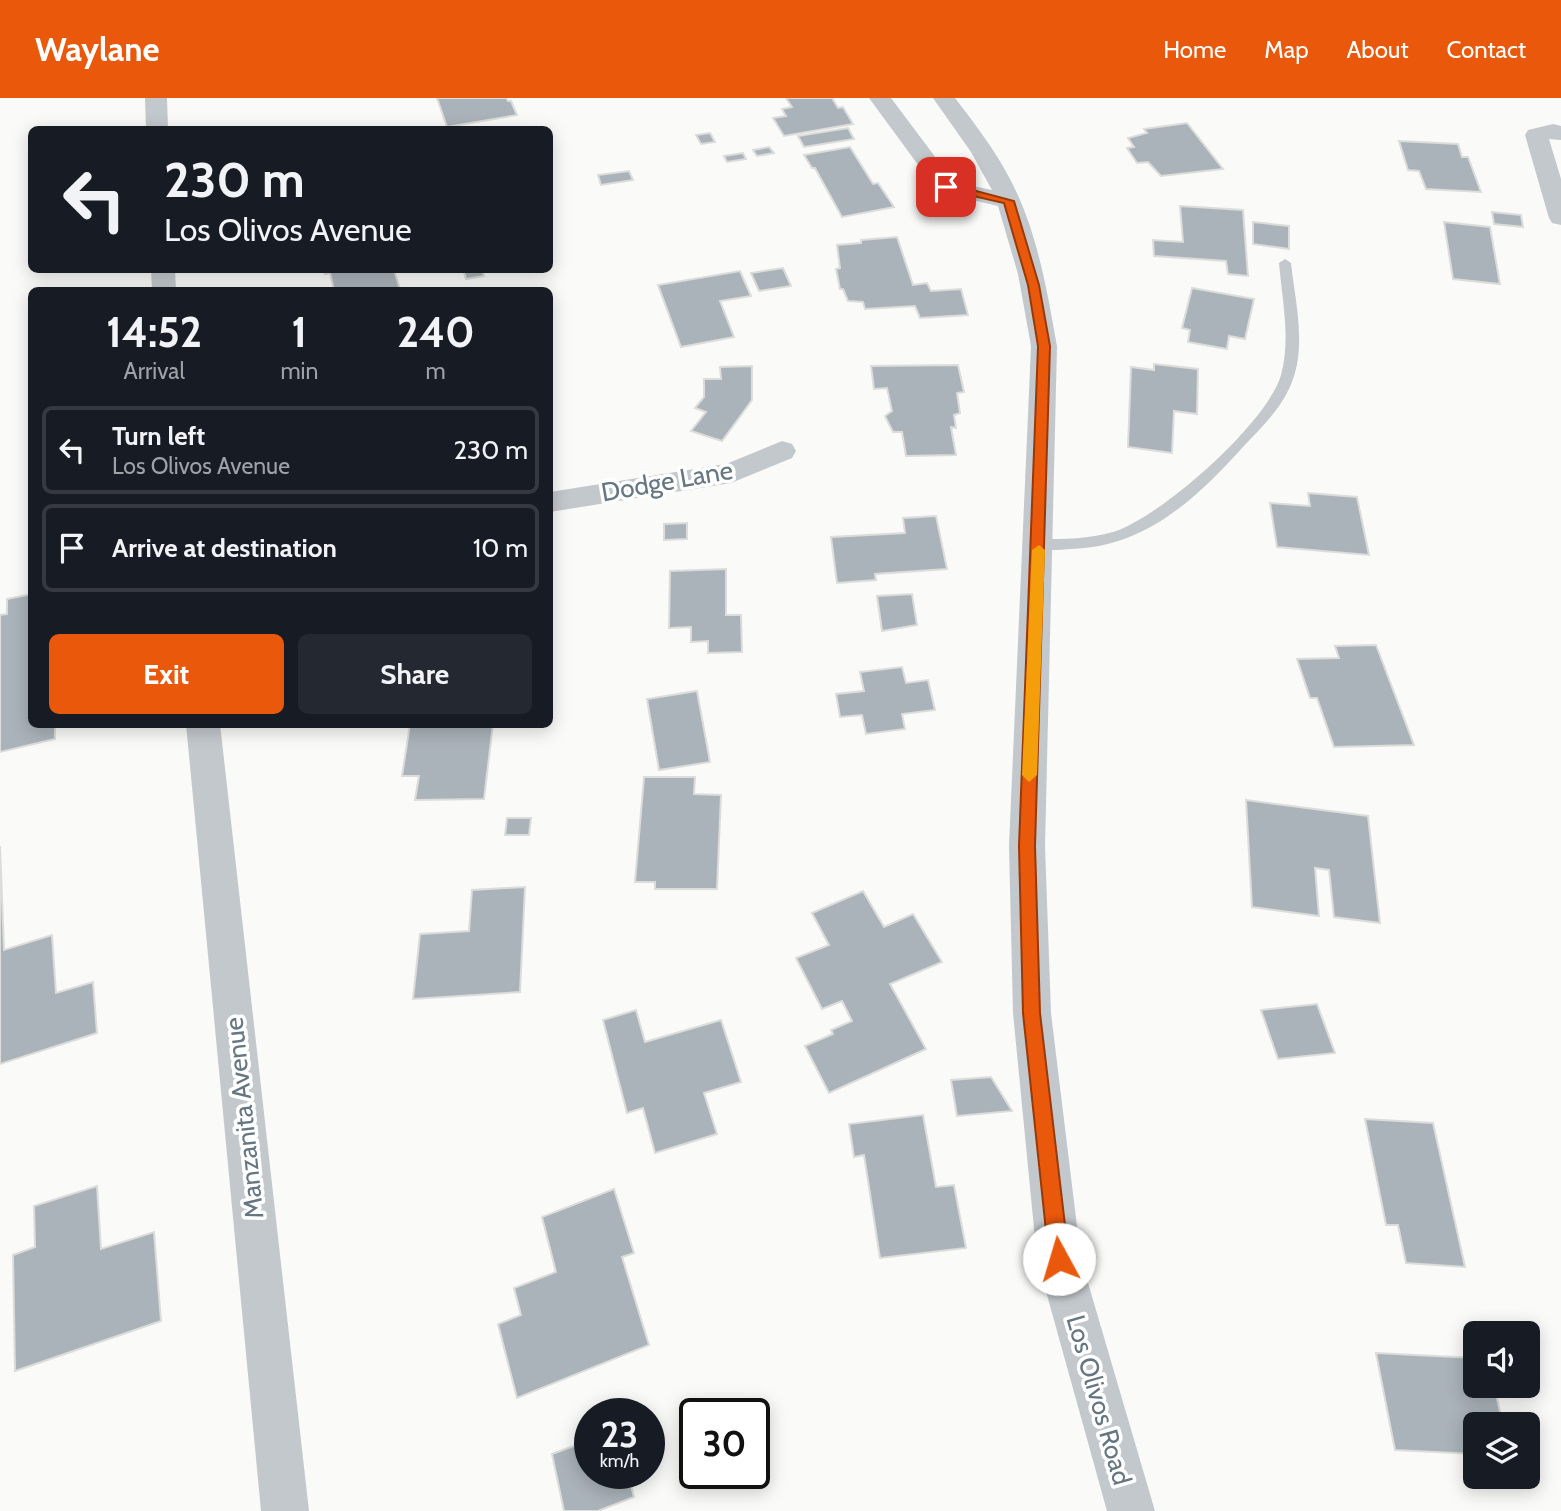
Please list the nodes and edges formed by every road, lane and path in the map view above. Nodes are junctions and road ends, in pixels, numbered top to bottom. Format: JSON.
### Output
{"nodes":[{"id":1,"x":156,"y":98,"type":"edge"},
{"id":2,"x":880,"y":98,"type":"edge"},
{"id":3,"x":944,"y":98,"type":"edge"},
{"id":4,"x":157,"y":126,"type":"edge"},
{"id":5,"x":1561,"y":133,"type":"edge"},
{"id":6,"x":1009,"y":201,"type":"junction"},
{"id":7,"x":1561,"y":218,"type":"edge"},
{"id":8,"x":1285,"y":263,"type":"dead end"},
{"id":9,"x":782,"y":451,"type":"dead end"},
{"id":10,"x":553,"y":502,"type":"edge"},
{"id":11,"x":1039,"y":544,"type":"junction"},
{"id":12,"x":203,"y":728,"type":"edge"},
{"id":13,"x":285,"y":1511,"type":"edge"},
{"id":14,"x":1130,"y":1511,"type":"edge"}],
"edges":[{"from":1,"to":4,"type":"street"},
{"from":2,"to":6,"type":"street"},
{"from":3,"to":6,"type":"street","name":"Los Olivos Road"},
{"from":5,"to":7,"type":"street"},
{"from":6,"to":11,"type":"street","name":"Los Olivos Road"},
{"from":8,"to":11,"type":"lane"},
{"from":9,"to":10,"type":"street","name":"Dodge Lane"},
{"from":11,"to":14,"type":"street","name":"Los Olivos Road"},
{"from":12,"to":13,"type":"street","name":"Manzanita Avenue"}]}
